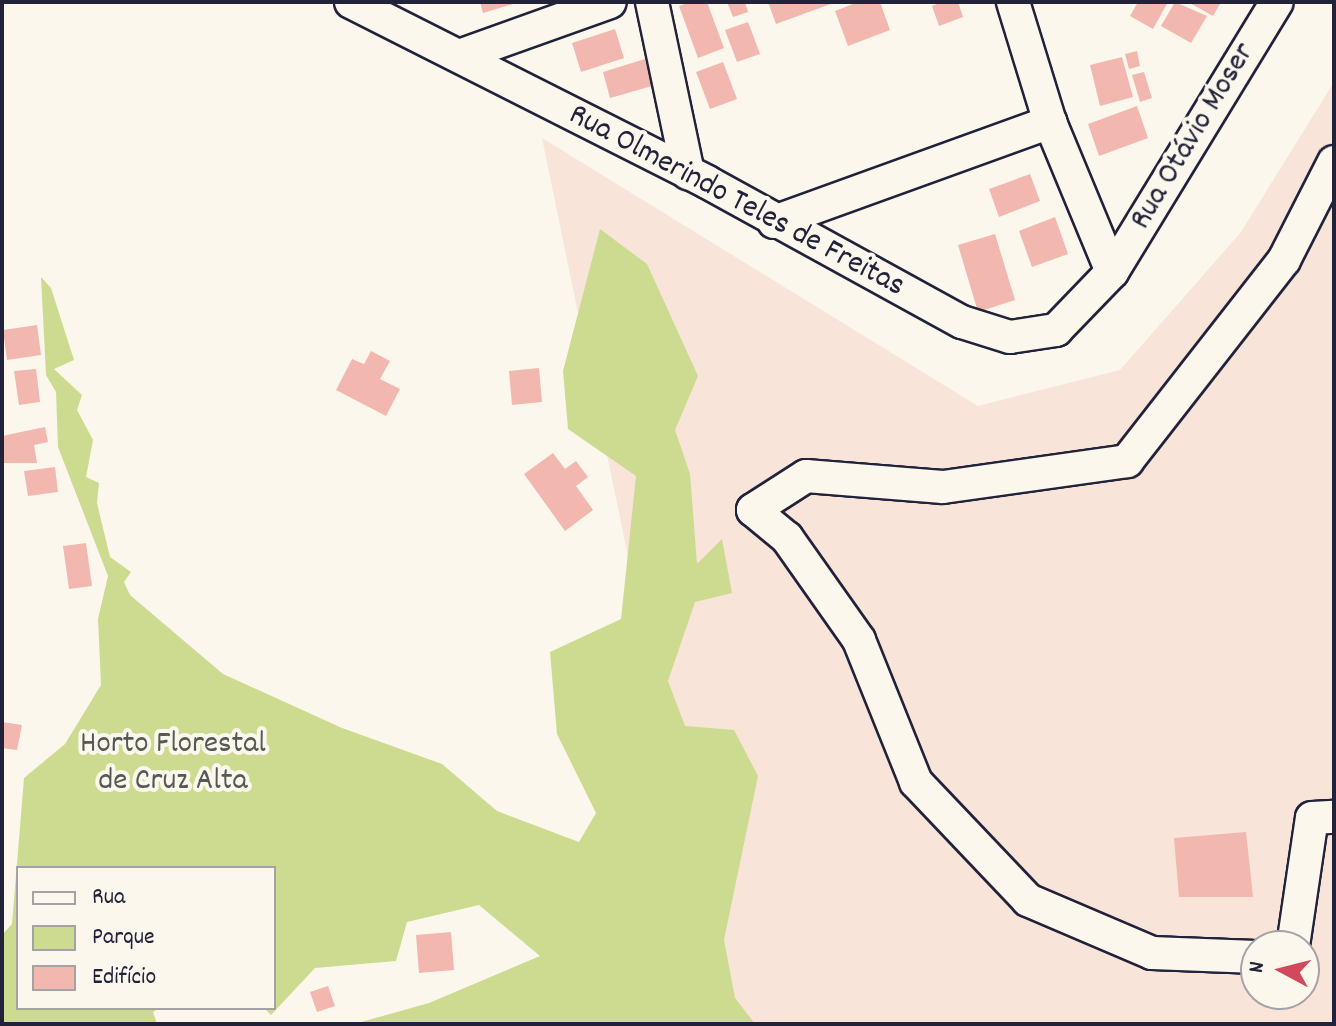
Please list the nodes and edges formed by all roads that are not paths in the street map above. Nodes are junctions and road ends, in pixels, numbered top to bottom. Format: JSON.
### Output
{"nodes":[{"id":1,"x":351,"y":2,"type":"edge"},
{"id":2,"x":610,"y":2,"type":"edge"},
{"id":3,"x":652,"y":2,"type":"edge"},
{"id":4,"x":1013,"y":2,"type":"edge"},
{"id":5,"x":1277,"y":2,"type":"edge"},
{"id":6,"x":459,"y":56,"type":"junction"},
{"id":7,"x":1050,"y":122,"type":"junction"},
{"id":8,"x":1334,"y":162,"type":"edge"},
{"id":9,"x":688,"y":173,"type":"junction"},
{"id":10,"x":774,"y":222,"type":"junction"},
{"id":11,"x":1112,"y":272,"type":"junction"},
{"id":12,"x":1334,"y":817,"type":"edge"},
{"id":13,"x":1295,"y":930,"type":"edge"},
{"id":14,"x":1240,"y":956,"type":"edge"}],
"edges":[{"from":1,"to":6,"type":"street","name":"Rua Olmerindo Teles de Freitas"},
{"from":2,"to":6,"type":"street"},
{"from":3,"to":9,"type":"street"},
{"from":4,"to":7,"type":"street"},
{"from":5,"to":11,"type":"street","name":"Rua Otávio Moser"},
{"from":6,"to":9,"type":"street","name":"Rua Olmerindo Teles de Freitas"},
{"from":7,"to":10,"type":"street"},
{"from":7,"to":11,"type":"street"},
{"from":8,"to":14,"type":"street"},
{"from":9,"to":10,"type":"street","name":"Rua Olmerindo Teles de Freitas"},
{"from":10,"to":11,"type":"street","name":"Rua Olmerindo Teles de Freitas"},
{"from":12,"to":13,"type":"street"}]}
